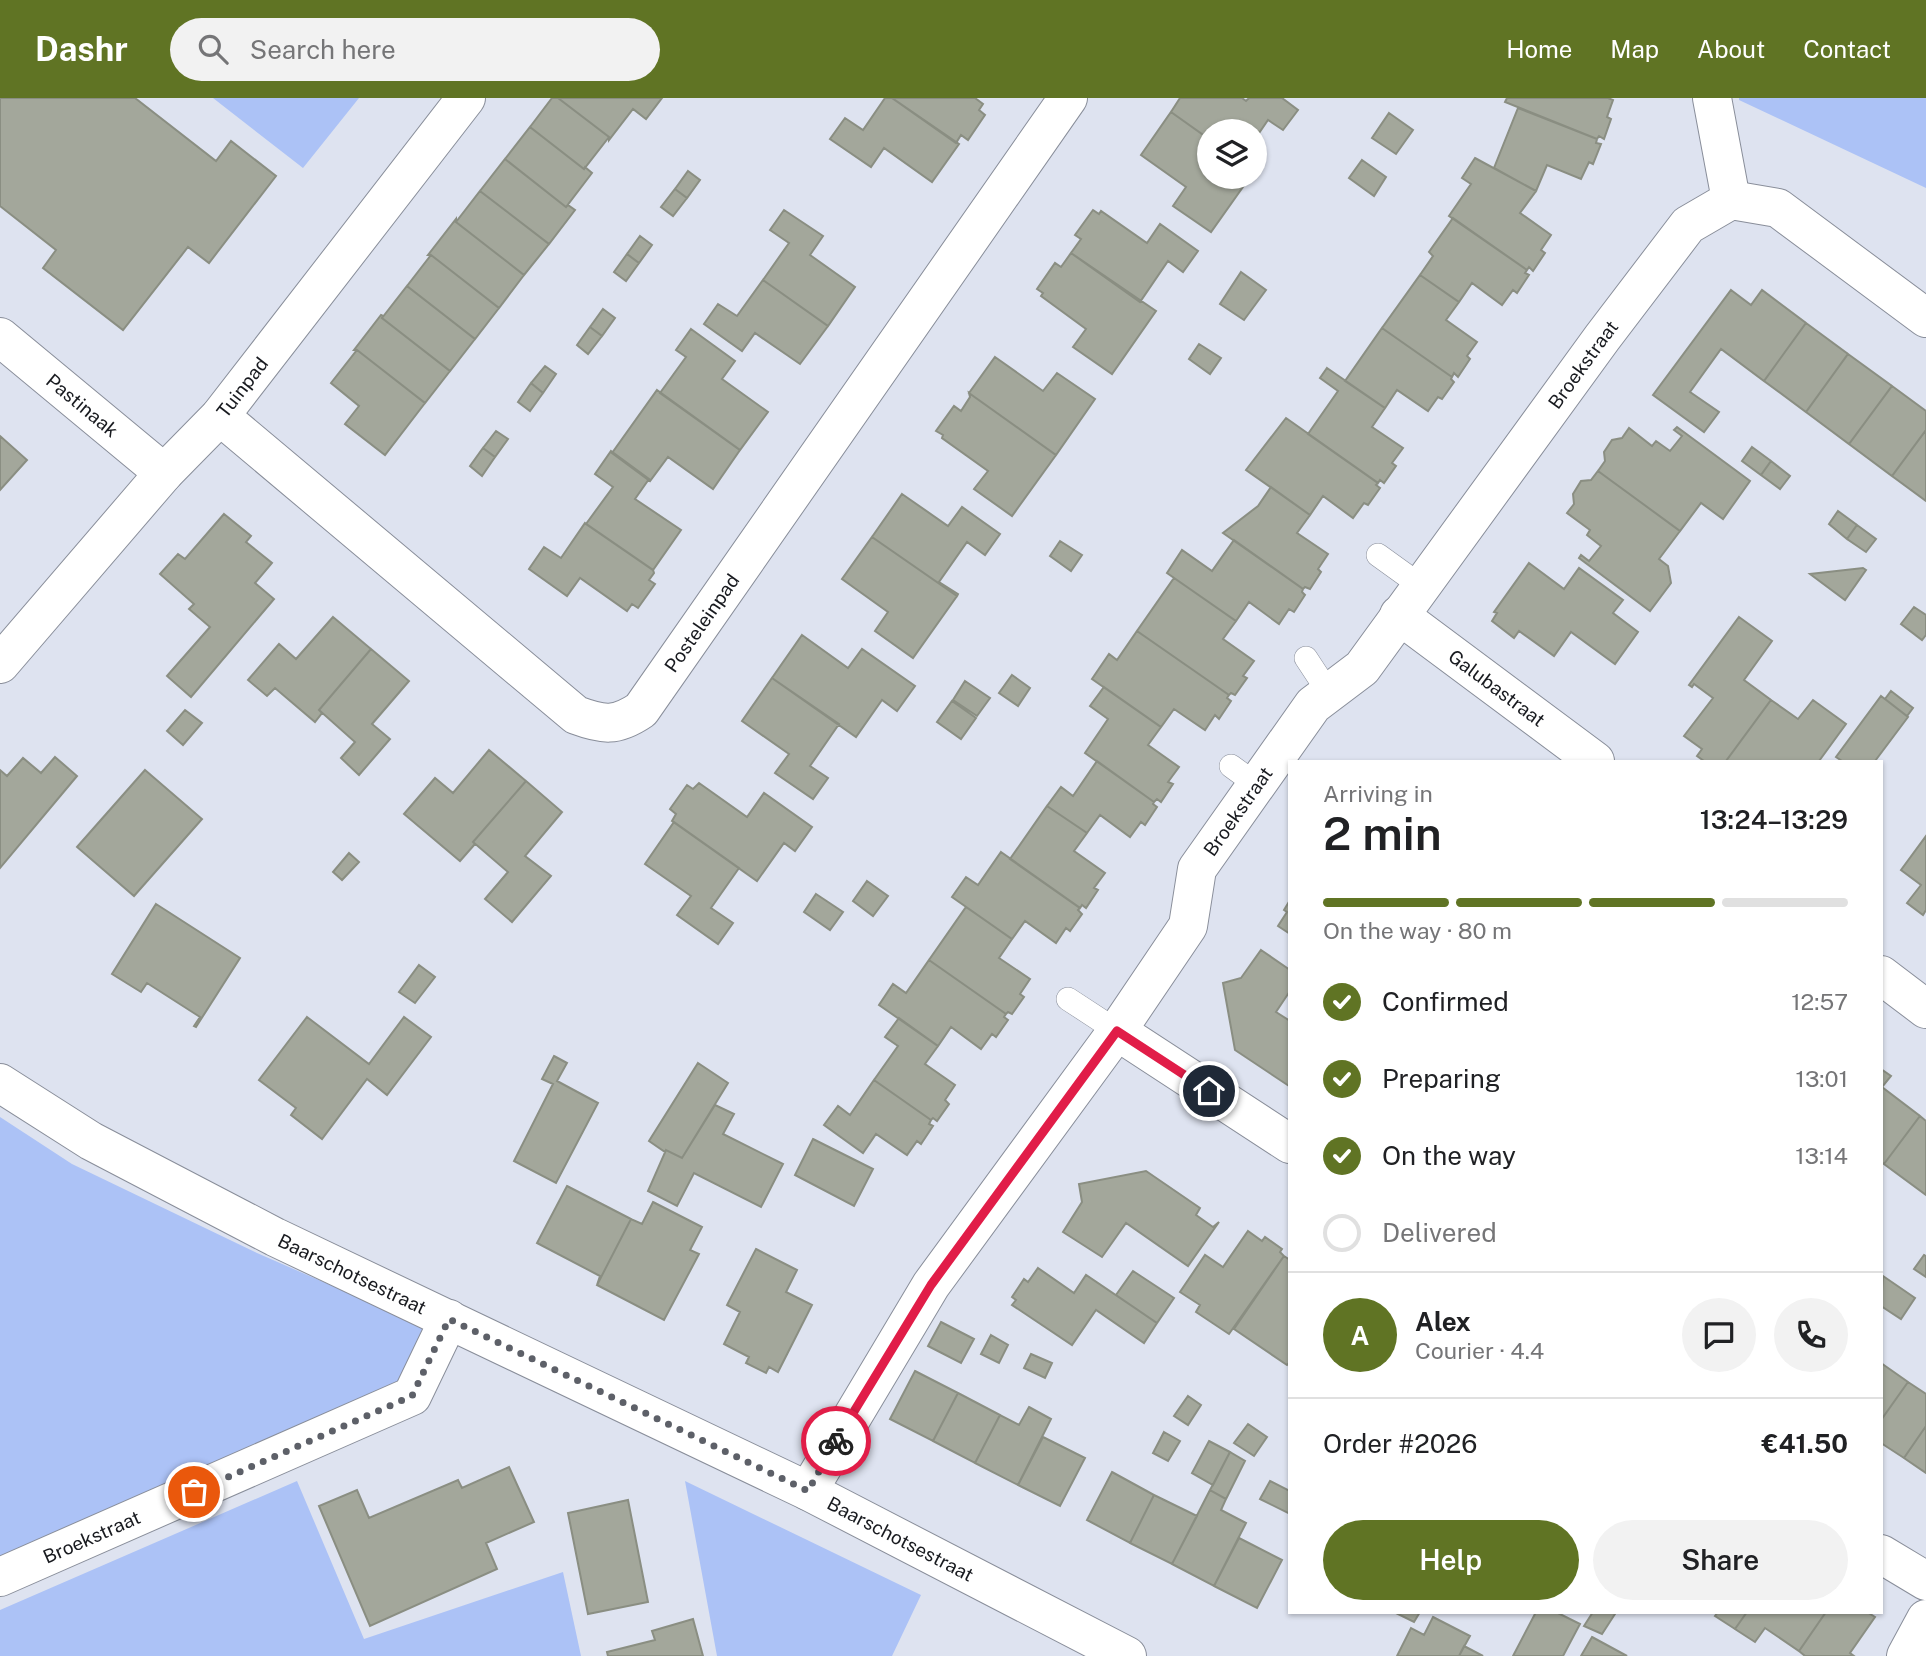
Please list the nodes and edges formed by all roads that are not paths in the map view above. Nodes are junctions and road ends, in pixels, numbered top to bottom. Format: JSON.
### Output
{"nodes":[{"id":1,"x":466,"y":98,"type":"edge"},
{"id":2,"x":1068,"y":98,"type":"edge"},
{"id":3,"x":1712,"y":98,"type":"edge"},
{"id":4,"x":1731,"y":200,"type":"junction"},
{"id":5,"x":1926,"y":318,"type":"edge"},
{"id":6,"x":0,"y":337,"type":"edge"},
{"id":7,"x":220,"y":416,"type":"junction"},
{"id":8,"x":164,"y":473,"type":"junction"},
{"id":9,"x":1378,"y":555,"type":"dead end"},
{"id":10,"x":1410,"y":600,"type":"junction"},
{"id":11,"x":1306,"y":658,"type":"dead end"},
{"id":12,"x":0,"y":664,"type":"edge"},
{"id":13,"x":1329,"y":693,"type":"junction"},
{"id":14,"x":1594,"y":760,"type":"edge"},
{"id":15,"x":1883,"y":977,"type":"edge"},
{"id":16,"x":1068,"y":999,"type":"dead end"},
{"id":17,"x":1926,"y":1009,"type":"edge"},
{"id":18,"x":1117,"y":1031,"type":"junction"},
{"id":19,"x":0,"y":1083,"type":"edge"},
{"id":20,"x":1288,"y":1143,"type":"edge"},
{"id":21,"x":449,"y":1319,"type":"junction"},
{"id":22,"x":808,"y":1491,"type":"junction"},
{"id":23,"x":1883,"y":1555,"type":"edge"},
{"id":24,"x":0,"y":1577,"type":"edge"},
{"id":25,"x":1926,"y":1581,"type":"edge"},
{"id":26,"x":1926,"y":1619,"type":"edge"},
{"id":27,"x":1127,"y":1656,"type":"edge"},
{"id":28,"x":1906,"y":1656,"type":"edge"}],
"edges":[{"from":1,"to":7,"type":"street","name":"Tuinpad"},
{"from":2,"to":7,"type":"street","name":"Posteleinpad"},
{"from":3,"to":4,"type":"street"},
{"from":4,"to":5,"type":"street"},
{"from":4,"to":10,"type":"street","name":"Broekstraat"},
{"from":6,"to":8,"type":"street","name":"Pastinaak"},
{"from":7,"to":8,"type":"street","name":"Tuinpad"},
{"from":8,"to":12,"type":"street","name":"Tuinpad"},
{"from":9,"to":10,"type":"lane"},
{"from":10,"to":13,"type":"street","name":"Broekstraat"},
{"from":10,"to":14,"type":"street","name":"Galubastraat"},
{"from":11,"to":13,"type":"lane"},
{"from":13,"to":18,"type":"street","name":"Broekstraat"},
{"from":15,"to":17,"type":"street"},
{"from":16,"to":18,"type":"lane"},
{"from":18,"to":20,"type":"street"},
{"from":18,"to":22,"type":"street","name":"Broekstraat"},
{"from":19,"to":21,"type":"street","name":"Baarschotsestraat"},
{"from":21,"to":22,"type":"street","name":"Baarschotsestraat"},
{"from":21,"to":24,"type":"street","name":"Broekstraat"},
{"from":22,"to":27,"type":"street","name":"Baarschotsestraat"},
{"from":23,"to":25,"type":"street"},
{"from":26,"to":28,"type":"street"}]}
